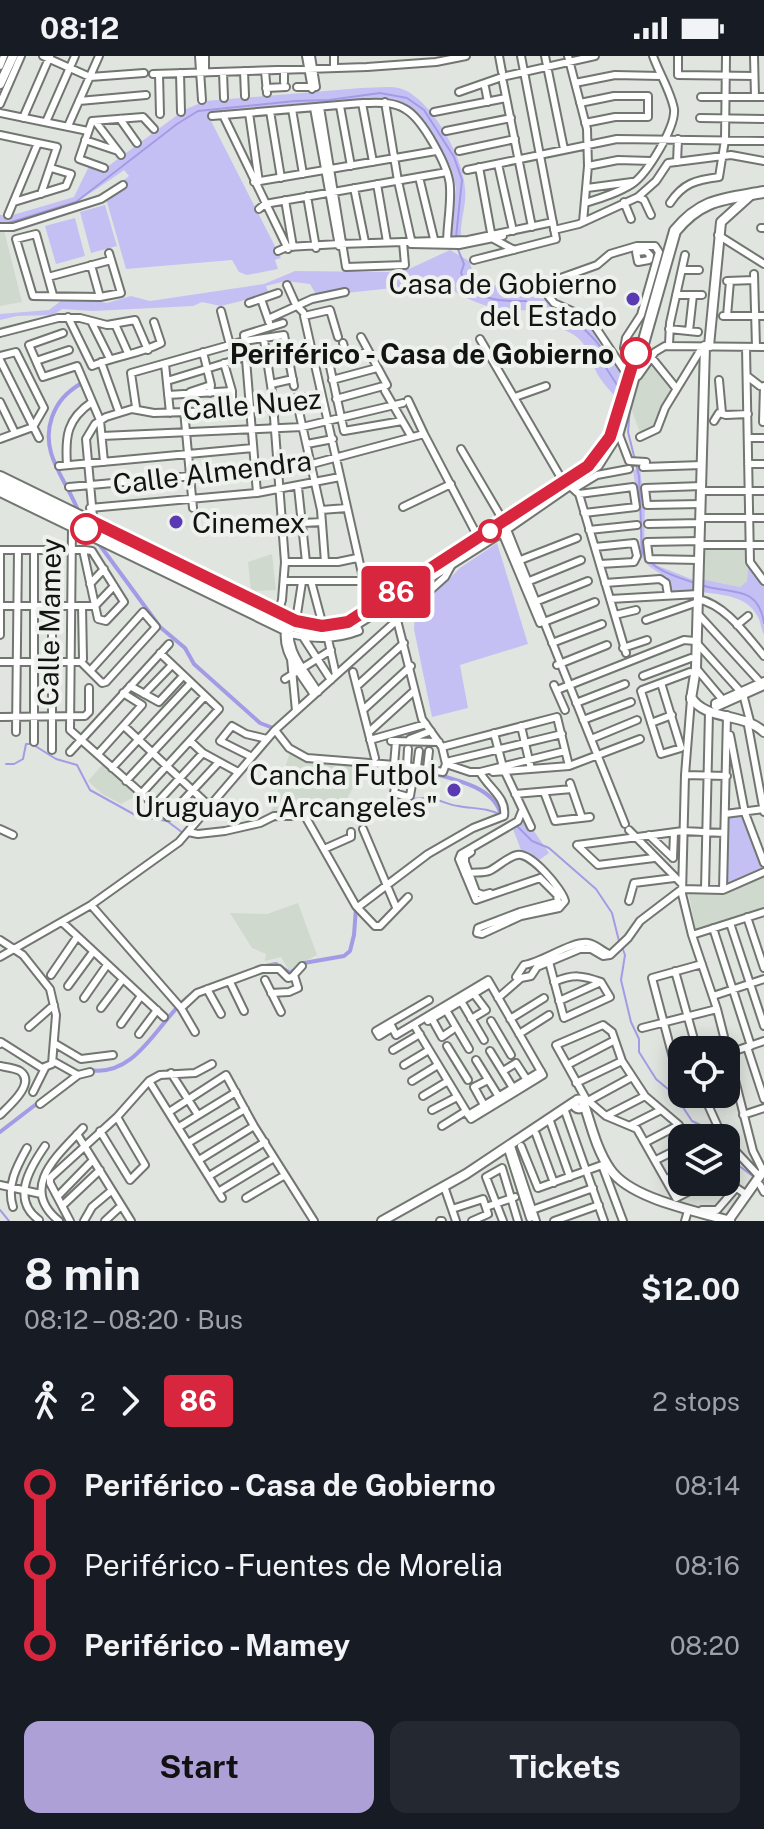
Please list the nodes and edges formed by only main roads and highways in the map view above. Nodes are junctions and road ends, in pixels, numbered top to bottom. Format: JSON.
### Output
{"nodes":[{"id":1,"x":9,"y":56,"type":"edge"},
{"id":2,"x":0,"y":74,"type":"edge"},
{"id":3,"x":0,"y":84,"type":"edge"},
{"id":4,"x":764,"y":186,"type":"edge"},
{"id":5,"x":758,"y":193,"type":"edge"},
{"id":6,"x":626,"y":392,"type":"junction"},
{"id":7,"x":3,"y":488,"type":"edge"},
{"id":8,"x":572,"y":488,"type":"junction"},
{"id":9,"x":84,"y":520,"type":"junction"},
{"id":10,"x":502,"y":525,"type":"junction"},
{"id":11,"x":231,"y":606,"type":"road end"},
{"id":12,"x":250,"y":607,"type":"junction"},
{"id":13,"x":288,"y":623,"type":"junction"},
{"id":14,"x":696,"y":645,"type":"junction"},
{"id":15,"x":692,"y":672,"type":"junction"},
{"id":16,"x":764,"y":732,"type":"edge"},
{"id":17,"x":580,"y":1105,"type":"junction"},
{"id":18,"x":761,"y":1179,"type":"edge"},
{"id":19,"x":403,"y":1217,"type":"edge"},
{"id":20,"x":385,"y":1221,"type":"edge"},
{"id":21,"x":717,"y":1221,"type":"edge"},
{"id":22,"x":730,"y":1221,"type":"edge"}],
"edges":[{"from":1,"to":2,"type":"main road"},
{"from":1,"to":3,"type":"main road"},
{"from":4,"to":6,"type":"highway"},
{"from":5,"to":6,"type":"highway"},
{"from":5,"to":14,"type":"main road"},
{"from":6,"to":8,"type":"highway"},
{"from":6,"to":8,"type":"highway"},
{"from":7,"to":9,"type":"highway"},
{"from":8,"to":10,"type":"highway"},
{"from":9,"to":12,"type":"highway"},
{"from":9,"to":13,"type":"highway"},
{"from":10,"to":13,"type":"highway"},
{"from":10,"to":13,"type":"highway"},
{"from":11,"to":12,"type":"highway"},
{"from":12,"to":13,"type":"highway"},
{"from":14,"to":15,"type":"main road"},
{"from":14,"to":15,"type":"main road"},
{"from":15,"to":16,"type":"main road"},
{"from":17,"to":19,"type":"main road"},
{"from":17,"to":20,"type":"main road"},
{"from":17,"to":21,"type":"main road"},
{"from":17,"to":22,"type":"main road"},
{"from":18,"to":22,"type":"main road"},
{"from":18,"to":22,"type":"main road"},
{"from":19,"to":20,"type":"main road"}]}
